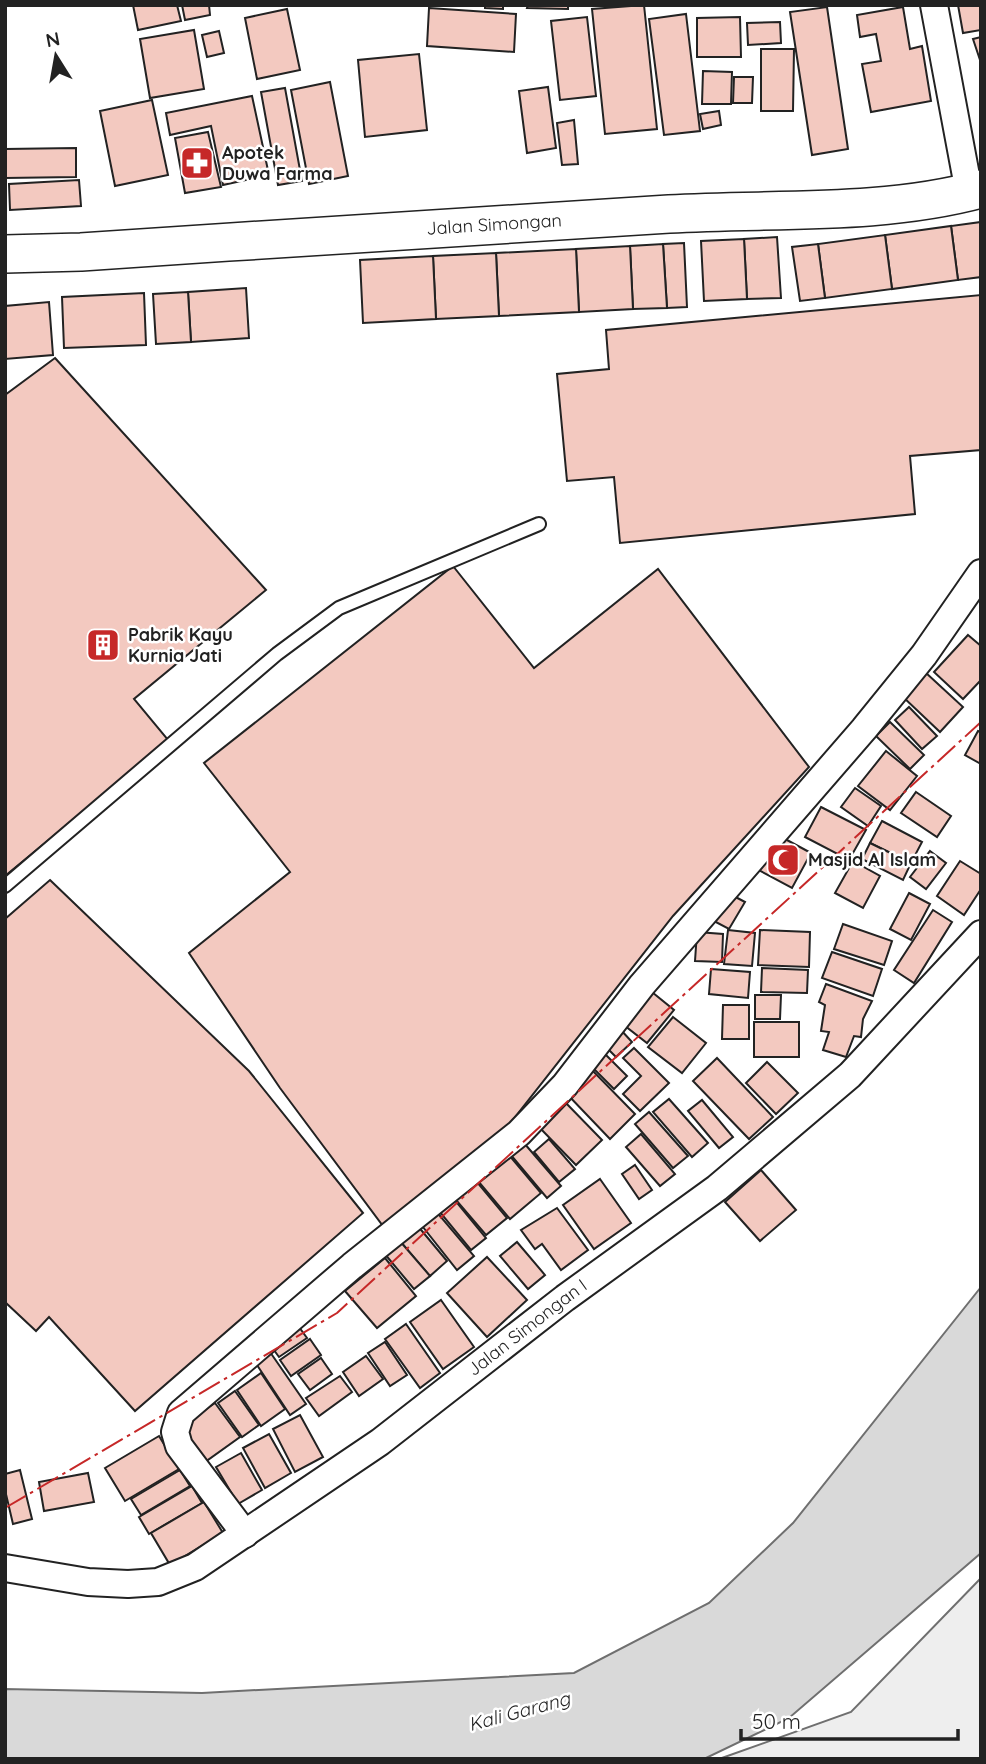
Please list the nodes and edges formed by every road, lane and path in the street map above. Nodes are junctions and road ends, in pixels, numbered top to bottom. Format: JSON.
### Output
{"nodes":[{"id":1,"x":934,"y":5,"type":"edge"},
{"id":2,"x":975,"y":190,"type":"edge"},
{"id":3,"x":5,"y":254,"type":"edge"},
{"id":4,"x":539,"y":524,"type":"dead end"},
{"id":5,"x":981,"y":573,"type":"edge"},
{"id":6,"x":5,"y":886,"type":"edge"},
{"id":7,"x":981,"y":934,"type":"edge"},
{"id":8,"x":245,"y":1534,"type":"junction"},
{"id":9,"x":5,"y":1568,"type":"edge"}],
"edges":[{"from":1,"to":2,"type":"street"},
{"from":2,"to":3,"type":"main road","name":"Jalan Simongan"},
{"from":4,"to":6,"type":"lane"},
{"from":5,"to":8,"type":"street"},
{"from":7,"to":8,"type":"street","name":"Jalan Simongan I"},
{"from":8,"to":9,"type":"street","name":"Jalan Simongan I"}]}
